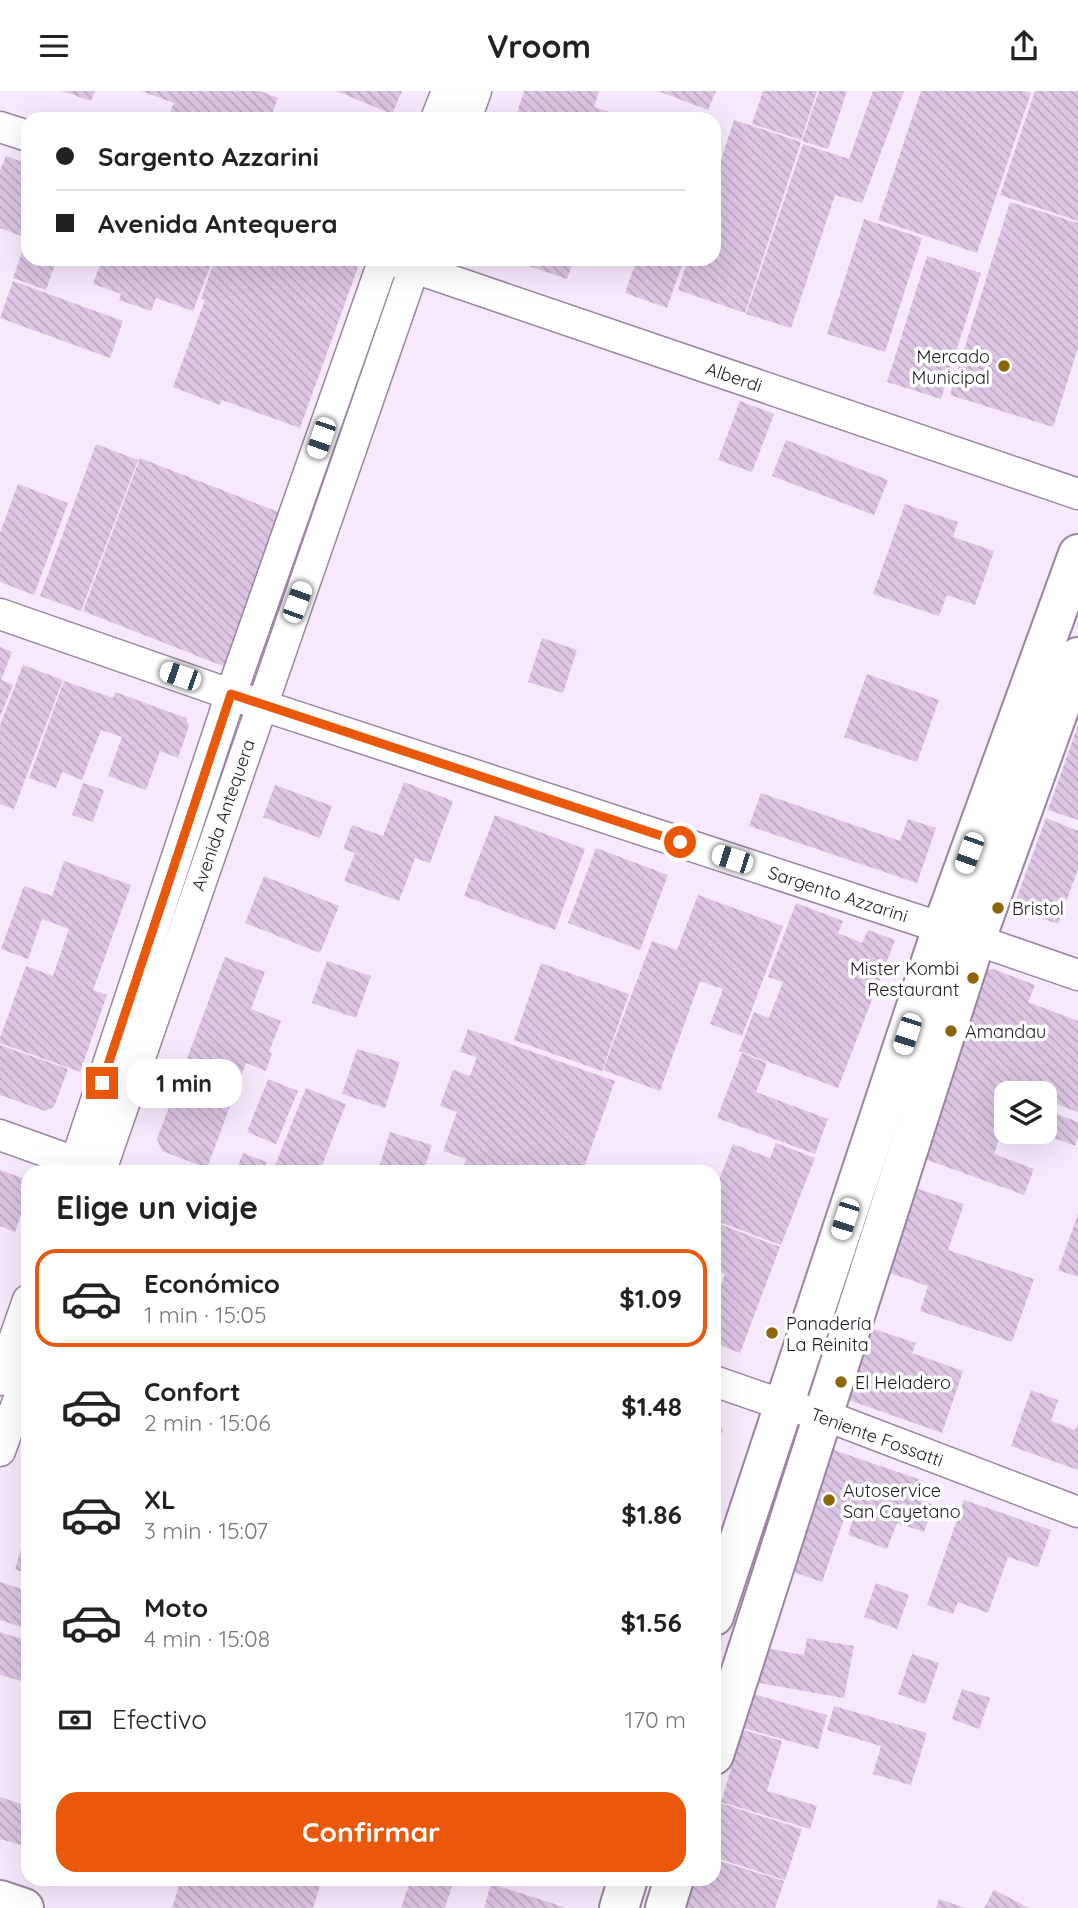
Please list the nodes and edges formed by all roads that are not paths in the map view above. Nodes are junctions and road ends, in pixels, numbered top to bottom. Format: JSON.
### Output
{"nodes":[{"id":1,"x":447,"y":91,"type":"edge"},
{"id":2,"x":476,"y":91,"type":"edge"},
{"id":3,"x":439,"y":112,"type":"edge"},
{"id":4,"x":468,"y":112,"type":"edge"},
{"id":5,"x":0,"y":127,"type":"edge"},
{"id":6,"x":21,"y":134,"type":"edge"},
{"id":7,"x":382,"y":266,"type":"edge"},
{"id":8,"x":406,"y":266,"type":"edge"},
{"id":9,"x":419,"y":266,"type":"edge"},
{"id":10,"x":1078,"y":494,"type":"edge"},
{"id":11,"x":1078,"y":554,"type":"edge"},
{"id":12,"x":0,"y":614,"type":"edge"},
{"id":13,"x":1078,"y":657,"type":"edge"},
{"id":14,"x":231,"y":694,"type":"junction"},
{"id":15,"x":261,"y":705,"type":"junction"},
{"id":16,"x":959,"y":934,"type":"junction"},
{"id":17,"x":1078,"y":975,"type":"edge"},
{"id":18,"x":0,"y":1135,"type":"edge"},
{"id":19,"x":78,"y":1165,"type":"edge"},
{"id":20,"x":92,"y":1165,"type":"edge"},
{"id":21,"x":93,"y":1165,"type":"edge"},
{"id":22,"x":21,"y":1320,"type":"edge"},
{"id":23,"x":0,"y":1380,"type":"edge"},
{"id":24,"x":721,"y":1383,"type":"edge"},
{"id":25,"x":21,"y":1392,"type":"edge"},
{"id":26,"x":783,"y":1405,"type":"junction"},
{"id":27,"x":824,"y":1415,"type":"junction"},
{"id":28,"x":0,"y":1451,"type":"edge"},
{"id":29,"x":1078,"y":1512,"type":"edge"},
{"id":30,"x":721,"y":1595,"type":"edge"},
{"id":31,"x":721,"y":1733,"type":"edge"},
{"id":32,"x":626,"y":1886,"type":"edge"},
{"id":33,"x":672,"y":1886,"type":"edge"},
{"id":34,"x":0,"y":1900,"type":"edge"},
{"id":35,"x":24,"y":1908,"type":"edge"},
{"id":36,"x":619,"y":1908,"type":"edge"},
{"id":37,"x":665,"y":1908,"type":"edge"}],
"edges":[{"from":1,"to":3,"type":"street"},
{"from":2,"to":4,"type":"street"},
{"from":5,"to":6,"type":"street"},
{"from":7,"to":14,"type":"street","name":"Avenida Antequera"},
{"from":8,"to":15,"type":"street","name":"Avenida Antequera"},
{"from":9,"to":10,"type":"street","name":"Alberdi"},
{"from":11,"to":16,"type":"main road"},
{"from":12,"to":14,"type":"street","name":"Sargento Azzarini"},
{"from":13,"to":16,"type":"main road"},
{"from":14,"to":15,"type":"street","name":"Sargento Azzarini"},
{"from":14,"to":20,"type":"street","name":"Avenida Antequera"},
{"from":15,"to":16,"type":"street","name":"Sargento Azzarini"},
{"from":15,"to":21,"type":"street","name":"Avenida Antequera"},
{"from":16,"to":17,"type":"street","name":"Sargento Azzarini"},
{"from":16,"to":26,"type":"main road"},
{"from":16,"to":27,"type":"main road"},
{"from":18,"to":19,"type":"street"},
{"from":22,"to":23,"type":"street"},
{"from":24,"to":26,"type":"street","name":"Teniente Fossatti"},
{"from":25,"to":28,"type":"street"},
{"from":26,"to":27,"type":"street","name":"Teniente Fossatti"},
{"from":26,"to":30,"type":"main road"},
{"from":27,"to":29,"type":"street","name":"Teniente Fossatti"},
{"from":27,"to":31,"type":"main road"},
{"from":32,"to":36,"type":"main road"},
{"from":33,"to":37,"type":"main road"},
{"from":34,"to":35,"type":"main road"}]}
